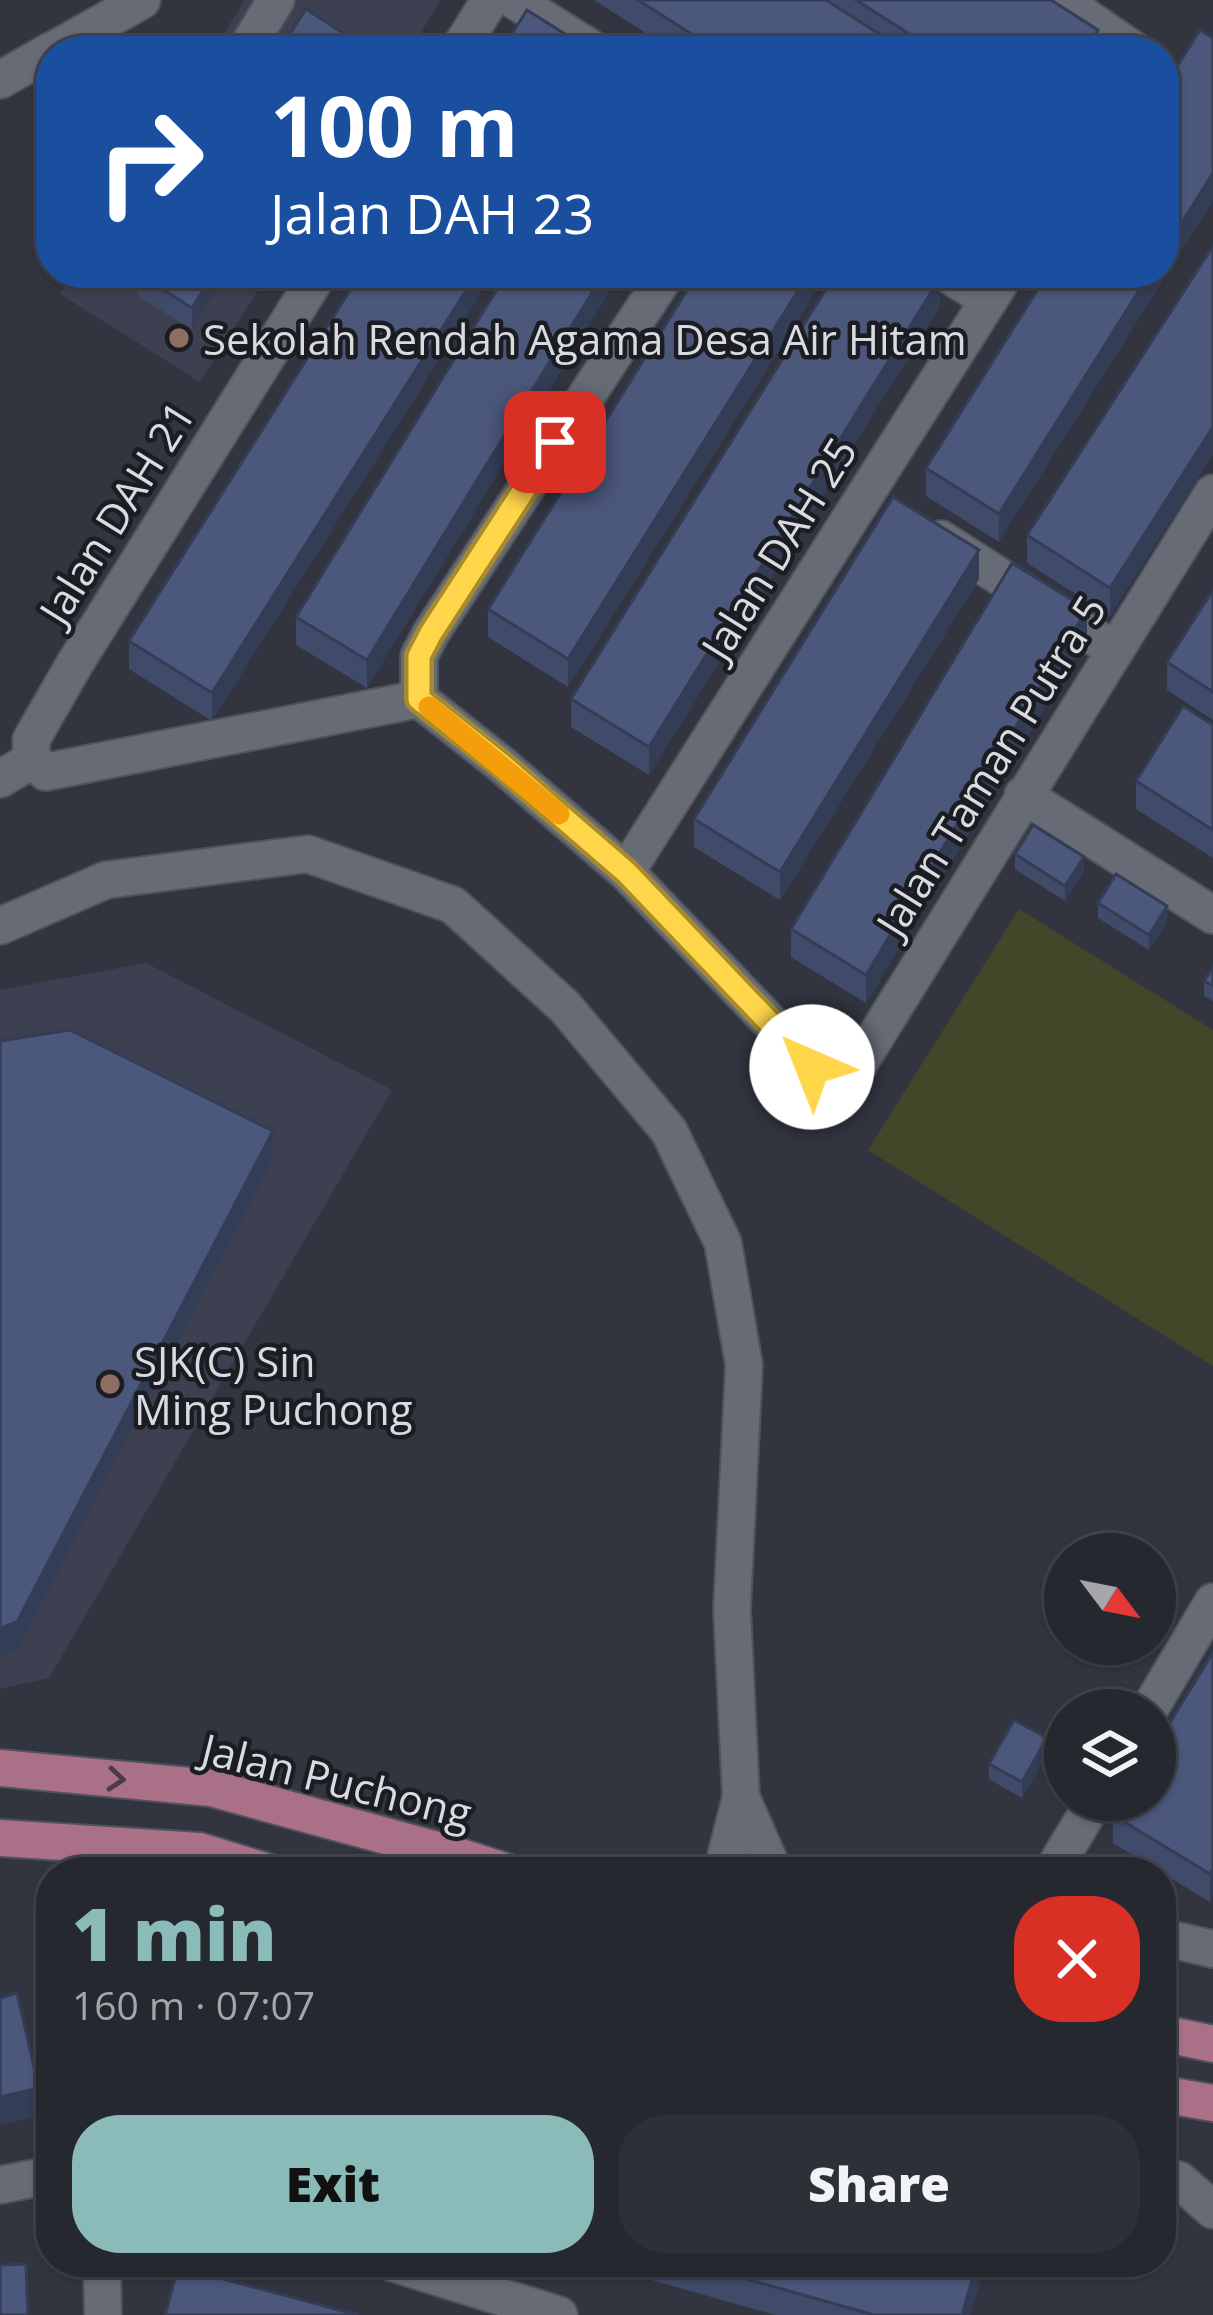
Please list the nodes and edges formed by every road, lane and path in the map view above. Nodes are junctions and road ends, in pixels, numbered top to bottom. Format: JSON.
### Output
{"nodes":[{"id":1,"x":142,"y":0,"type":"edge"},
{"id":2,"x":276,"y":0,"type":"edge"},
{"id":3,"x":490,"y":0,"type":"edge"},
{"id":4,"x":514,"y":0,"type":"edge"},
{"id":5,"x":1061,"y":0,"type":"edge"},
{"id":6,"x":78,"y":36,"type":"edge"},
{"id":7,"x":253,"y":36,"type":"edge"},
{"id":8,"x":467,"y":36,"type":"edge"},
{"id":9,"x":571,"y":36,"type":"edge"},
{"id":10,"x":1113,"y":36,"type":"edge"},
{"id":11,"x":36,"y":60,"type":"edge"},
{"id":12,"x":0,"y":80,"type":"edge"},
{"id":13,"x":310,"y":288,"type":"edge"},
{"id":14,"x":657,"y":288,"type":"edge"},
{"id":15,"x":997,"y":288,"type":"edge"},
{"id":16,"x":1213,"y":493,"type":"edge"},
{"id":17,"x":887,"y":504,"type":"junction"},
{"id":18,"x":1200,"y":543,"type":"edge"},
{"id":19,"x":1114,"y":649,"type":"junction"},
{"id":20,"x":419,"y":699,"type":"junction"},
{"id":21,"x":31,"y":750,"type":"junction"},
{"id":22,"x":0,"y":779,"type":"edge"},
{"id":23,"x":1023,"y":795,"type":"junction"},
{"id":24,"x":626,"y":872,"type":"junction"},
{"id":25,"x":1213,"y":915,"type":"edge"},
{"id":26,"x":0,"y":926,"type":"edge"},
{"id":27,"x":1213,"y":1602,"type":"edge"},
{"id":28,"x":1161,"y":1689,"type":"edge"},
{"id":29,"x":0,"y":1768,"type":"edge"},
{"id":30,"x":741,"y":1798,"type":"junction"},
{"id":31,"x":1082,"y":1821,"type":"edge"},
{"id":32,"x":0,"y":1838,"type":"edge"},
{"id":33,"x":219,"y":1857,"type":"edge"},
{"id":34,"x":460,"y":1857,"type":"edge"},
{"id":35,"x":726,"y":1857,"type":"edge"},
{"id":36,"x":767,"y":1857,"type":"edge"},
{"id":37,"x":1061,"y":1857,"type":"edge"},
{"id":38,"x":1176,"y":1940,"type":"edge"},
{"id":39,"x":1213,"y":1949,"type":"edge"},
{"id":40,"x":1176,"y":2036,"type":"edge"},
{"id":41,"x":1213,"y":2044,"type":"edge"},
{"id":42,"x":1176,"y":2097,"type":"edge"},
{"id":43,"x":1213,"y":2103,"type":"edge"},
{"id":44,"x":36,"y":2178,"type":"edge"},
{"id":45,"x":1176,"y":2179,"type":"edge"},
{"id":46,"x":0,"y":2185,"type":"edge"},
{"id":47,"x":1213,"y":2210,"type":"edge"},
{"id":48,"x":102,"y":2277,"type":"edge"},
{"id":49,"x":438,"y":2277,"type":"edge"},
{"id":50,"x":103,"y":2315,"type":"edge"},
{"id":51,"x":559,"y":2315,"type":"edge"}],
"edges":[{"from":1,"to":6,"type":"street"},
{"from":2,"to":7,"type":"street"},
{"from":3,"to":8,"type":"street"},
{"from":4,"to":9,"type":"street"},
{"from":5,"to":10,"type":"street"},
{"from":11,"to":12,"type":"street"},
{"from":13,"to":21,"type":"street","name":"Jalan DAH 21"},
{"from":14,"to":20,"type":"street"},
{"from":15,"to":17,"type":"street","name":"Jalan DAH 25"},
{"from":16,"to":18,"type":"street","name":"Jalan Taman Putra 5"},
{"from":17,"to":19,"type":"street"},
{"from":17,"to":24,"type":"street","name":"Jalan DAH 25"},
{"from":18,"to":19,"type":"street","name":"Jalan Taman Putra 5"},
{"from":19,"to":23,"type":"street","name":"Jalan Taman Putra 5"},
{"from":20,"to":21,"type":"street"},
{"from":20,"to":24,"type":"street"},
{"from":21,"to":22,"type":"street"},
{"from":23,"to":24,"type":"street","name":"Jalan Taman Putra 5"},
{"from":23,"to":25,"type":"street"},
{"from":26,"to":30,"type":"street"},
{"from":27,"to":28,"type":"street"},
{"from":29,"to":34,"type":"main road","name":"Jalan Puchong","one_way":true},
{"from":30,"to":35,"type":"street"},
{"from":30,"to":36,"type":"street"},
{"from":31,"to":37,"type":"street"},
{"from":32,"to":33,"type":"main road"},
{"from":38,"to":39,"type":"street"},
{"from":40,"to":41,"type":"main road"},
{"from":42,"to":43,"type":"main road"},
{"from":44,"to":46,"type":"street"},
{"from":45,"to":47,"type":"street"},
{"from":48,"to":50,"type":"street"},
{"from":49,"to":51,"type":"street"}]}
